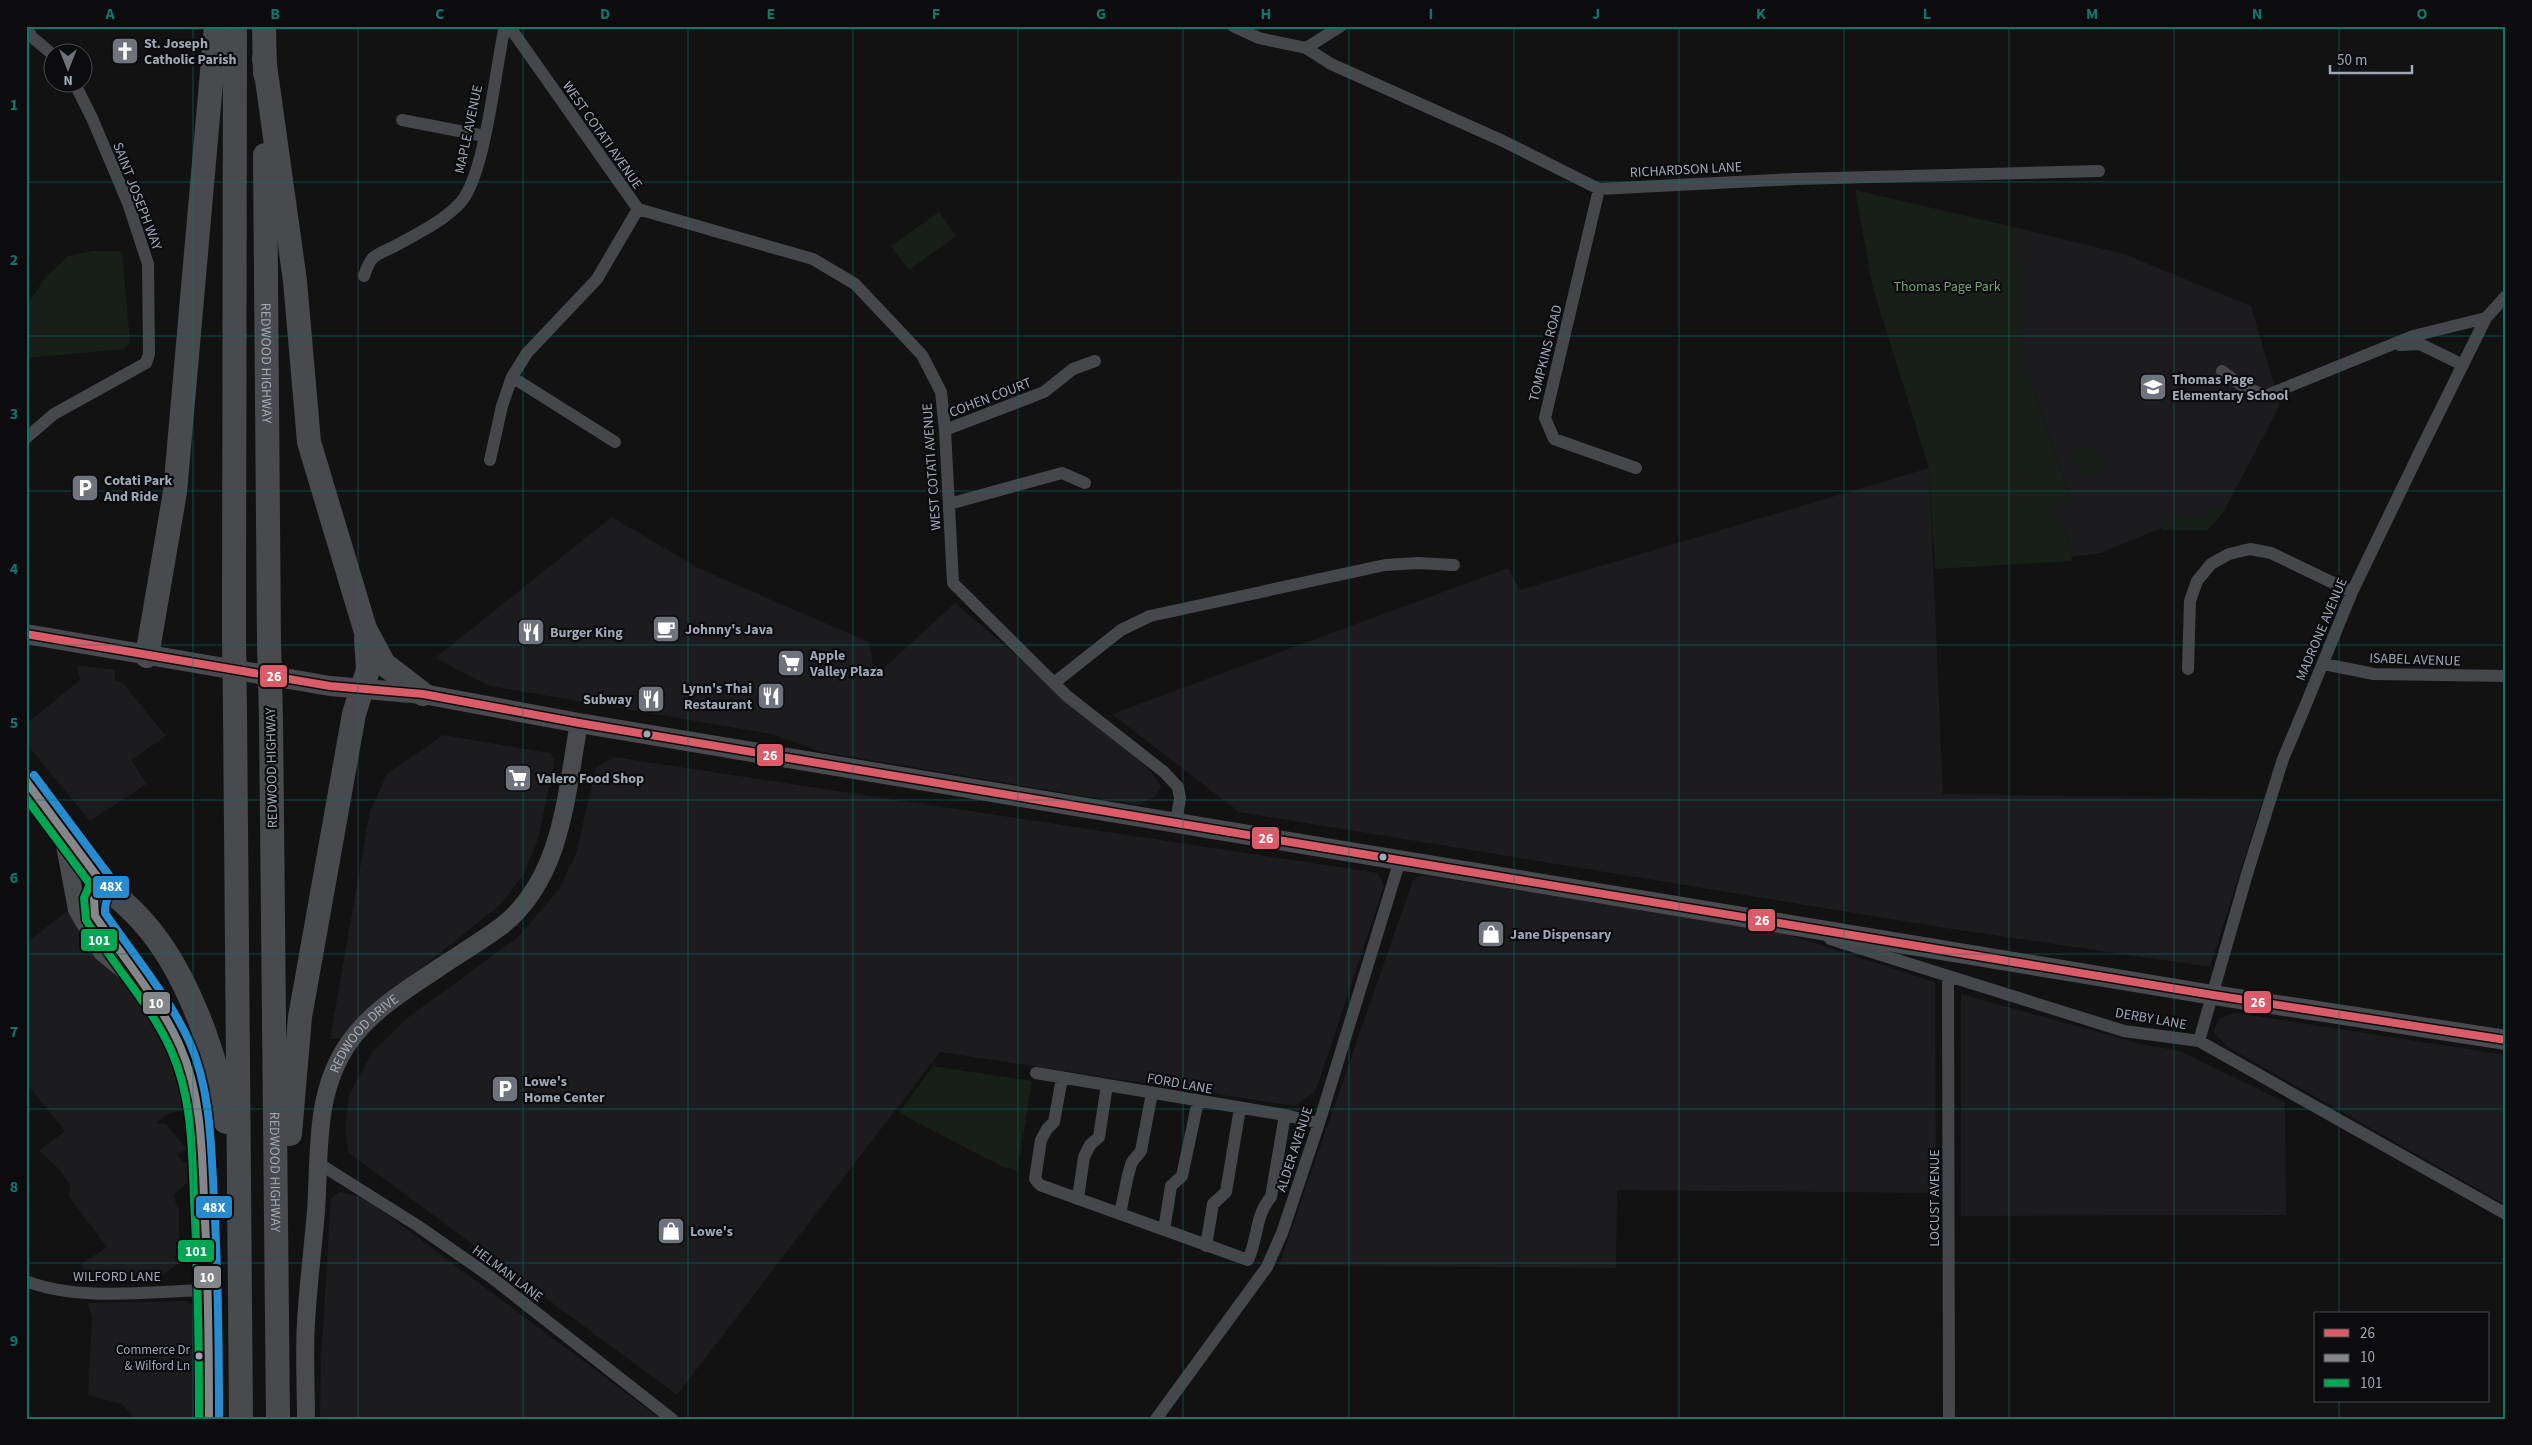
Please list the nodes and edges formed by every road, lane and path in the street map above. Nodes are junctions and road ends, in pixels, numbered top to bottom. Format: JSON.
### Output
{"nodes":[{"id":1,"x":216,"y":26,"type":"edge"},
{"id":2,"x":235,"y":26,"type":"edge"},
{"id":3,"x":264,"y":26,"type":"edge"},
{"id":4,"x":507,"y":26,"type":"edge"},
{"id":5,"x":1233,"y":26,"type":"edge"},
{"id":6,"x":1341,"y":26,"type":"edge"},
{"id":7,"x":26,"y":27,"type":"edge"},
{"id":8,"x":42,"y":46,"type":"edge"},
{"id":9,"x":1306,"y":48,"type":"junction"},
{"id":10,"x":264,"y":58,"type":"junction"},
{"id":11,"x":79,"y":92,"type":"edge"},
{"id":12,"x":402,"y":120,"type":"dead end"},
{"id":13,"x":485,"y":136,"type":"junction"},
{"id":14,"x":2099,"y":171,"type":"dead end"},
{"id":15,"x":1599,"y":189,"type":"junction"},
{"id":16,"x":638,"y":209,"type":"junction"},
{"id":17,"x":364,"y":276,"type":"dead end"},
{"id":18,"x":2506,"y":296,"type":"edge"},
{"id":19,"x":2486,"y":318,"type":"junction"},
{"id":20,"x":2380,"y":349,"type":"junction"},
{"id":21,"x":1095,"y":360,"type":"dead end"},
{"id":22,"x":2463,"y":365,"type":"junction"},
{"id":23,"x":2222,"y":371,"type":"dead end"},
{"id":24,"x":512,"y":377,"type":"junction"},
{"id":25,"x":945,"y":430,"type":"junction"},
{"id":26,"x":26,"y":438,"type":"edge"},
{"id":27,"x":615,"y":442,"type":"dead end"},
{"id":28,"x":490,"y":460,"type":"dead end"},
{"id":29,"x":1636,"y":468,"type":"dead end"},
{"id":30,"x":1085,"y":483,"type":"dead end"},
{"id":31,"x":949,"y":504,"type":"junction"},
{"id":32,"x":1454,"y":565,"type":"dead end"},
{"id":33,"x":2352,"y":592,"type":"junction"},
{"id":34,"x":365,"y":629,"type":"junction"},
{"id":35,"x":26,"y":634,"type":"edge"},
{"id":36,"x":147,"y":656,"type":"junction"},
{"id":37,"x":2324,"y":664,"type":"junction"},
{"id":38,"x":2188,"y":669,"type":"dead end"},
{"id":39,"x":2506,"y":676,"type":"edge"},
{"id":40,"x":1054,"y":683,"type":"junction"},
{"id":41,"x":362,"y":689,"type":"junction"},
{"id":42,"x":423,"y":694,"type":"junction"},
{"id":43,"x":578,"y":723,"type":"junction"},
{"id":44,"x":26,"y":781,"type":"edge"},
{"id":45,"x":1176,"y":823,"type":"junction"},
{"id":46,"x":62,"y":828,"type":"junction"},
{"id":47,"x":1400,"y":860,"type":"junction"},
{"id":48,"x":102,"y":883,"type":"junction"},
{"id":49,"x":1762,"y":919,"type":"junction"},
{"id":50,"x":1948,"y":977,"type":"junction"},
{"id":51,"x":140,"y":983,"type":"junction"},
{"id":52,"x":2213,"y":995,"type":"junction"},
{"id":53,"x":2506,"y":1040,"type":"edge"},
{"id":54,"x":2199,"y":1041,"type":"junction"},
{"id":55,"x":1036,"y":1073,"type":"dead end"},
{"id":56,"x":1062,"y":1078,"type":"junction"},
{"id":57,"x":1107,"y":1085,"type":"junction"},
{"id":58,"x":1152,"y":1093,"type":"junction"},
{"id":59,"x":1198,"y":1101,"type":"junction"},
{"id":60,"x":1240,"y":1108,"type":"junction"},
{"id":61,"x":1285,"y":1115,"type":"junction"},
{"id":62,"x":1319,"y":1123,"type":"junction"},
{"id":63,"x":318,"y":1162,"type":"junction"},
{"id":64,"x":1078,"y":1198,"type":"junction"},
{"id":65,"x":1120,"y":1214,"type":"junction"},
{"id":66,"x":2506,"y":1214,"type":"edge"},
{"id":67,"x":1164,"y":1230,"type":"junction"},
{"id":68,"x":1206,"y":1246,"type":"junction"},
{"id":69,"x":239,"y":1272,"type":"junction"},
{"id":70,"x":26,"y":1281,"type":"edge"},
{"id":71,"x":278,"y":1283,"type":"junction"},
{"id":72,"x":209,"y":1290,"type":"junction"},
{"id":73,"x":209,"y":1419,"type":"edge"},
{"id":74,"x":241,"y":1419,"type":"edge"},
{"id":75,"x":278,"y":1419,"type":"edge"},
{"id":76,"x":306,"y":1419,"type":"edge"},
{"id":77,"x":672,"y":1419,"type":"edge"},
{"id":78,"x":1156,"y":1419,"type":"edge"},
{"id":79,"x":1949,"y":1419,"type":"edge"}],
"edges":[{"from":1,"to":36,"type":"highway"},
{"from":2,"to":69,"type":"highway","bridge":true},
{"from":3,"to":10,"type":"highway","name":"REDWOOD HIGHWAY"},
{"from":4,"to":13,"type":"street","name":"MAPLE AVENUE"},
{"from":4,"to":16,"type":"street","name":"WEST COTATI AVENUE"},
{"from":5,"to":9,"type":"street"},
{"from":6,"to":9,"type":"street"},
{"from":7,"to":8,"type":"street"},
{"from":9,"to":15,"type":"street","name":"RICHARDSON LANE"},
{"from":10,"to":34,"type":"highway"},
{"from":10,"to":71,"type":"highway","name":"REDWOOD HIGHWAY","bridge":true},
{"from":11,"to":26,"type":"street","name":"SAINT JOSEPH WAY"},
{"from":12,"to":13,"type":"street"},
{"from":13,"to":17,"type":"street","name":"MAPLE AVENUE"},
{"from":14,"to":15,"type":"street","name":"RICHARDSON LANE"},
{"from":15,"to":29,"type":"street","name":"TOMPKINS ROAD"},
{"from":16,"to":24,"type":"street"},
{"from":16,"to":25,"type":"street","name":"WEST COTATI AVENUE"},
{"from":18,"to":19,"type":"street","name":"MADRONE AVENUE"},
{"from":19,"to":20,"type":"street"},
{"from":19,"to":22,"type":"street","name":"MADRONE AVENUE"},
{"from":20,"to":22,"type":"street"},
{"from":20,"to":23,"type":"street"},
{"from":21,"to":25,"type":"street","name":"COHEN COURT"},
{"from":22,"to":33,"type":"street","name":"MADRONE AVENUE"},
{"from":24,"to":27,"type":"street"},
{"from":24,"to":28,"type":"street"},
{"from":25,"to":31,"type":"street","name":"WEST COTATI AVENUE"},
{"from":30,"to":31,"type":"street"},
{"from":31,"to":40,"type":"street","name":"WEST COTATI AVENUE"},
{"from":32,"to":40,"type":"street"},
{"from":33,"to":37,"type":"street","name":"MADRONE AVENUE"},
{"from":33,"to":38,"type":"street"},
{"from":34,"to":41,"type":"highway"},
{"from":34,"to":42,"type":"highway"},
{"from":35,"to":36,"type":"main road"},
{"from":36,"to":41,"type":"main road"},
{"from":37,"to":39,"type":"street","name":"ISABEL AVENUE"},
{"from":37,"to":52,"type":"street","name":"MADRONE AVENUE"},
{"from":40,"to":45,"type":"street","name":"WEST COTATI AVENUE"},
{"from":41,"to":42,"type":"main road"},
{"from":41,"to":71,"type":"highway"},
{"from":42,"to":43,"type":"main road"},
{"from":43,"to":45,"type":"main road"},
{"from":43,"to":63,"type":"main road","name":"REDWOOD DRIVE"},
{"from":44,"to":46,"type":"main road"},
{"from":45,"to":47,"type":"main road"},
{"from":46,"to":48,"type":"main road"},
{"from":46,"to":51,"type":"main road"},
{"from":47,"to":49,"type":"main road"},
{"from":47,"to":62,"type":"street","name":"ALDER AVENUE"},
{"from":48,"to":51,"type":"main road"},
{"from":48,"to":69,"type":"highway"},
{"from":49,"to":50,"type":"street","name":"DERBY LANE"},
{"from":49,"to":52,"type":"main road"},
{"from":50,"to":54,"type":"street","name":"DERBY LANE"},
{"from":50,"to":79,"type":"street","name":"LOCUST AVENUE"},
{"from":51,"to":72,"type":"main road"},
{"from":52,"to":53,"type":"main road"},
{"from":52,"to":54,"type":"street","name":"MADRONE AVENUE"},
{"from":54,"to":66,"type":"street","name":"DERBY LANE"},
{"from":55,"to":56,"type":"street","name":"FORD LANE"},
{"from":56,"to":57,"type":"street","name":"FORD LANE"},
{"from":56,"to":64,"type":"street"},
{"from":57,"to":58,"type":"street","name":"FORD LANE"},
{"from":57,"to":64,"type":"street"},
{"from":58,"to":59,"type":"street","name":"FORD LANE"},
{"from":58,"to":65,"type":"street"},
{"from":59,"to":60,"type":"street","name":"FORD LANE"},
{"from":59,"to":67,"type":"street"},
{"from":60,"to":61,"type":"street","name":"FORD LANE"},
{"from":60,"to":68,"type":"street"},
{"from":61,"to":62,"type":"street","name":"FORD LANE"},
{"from":61,"to":68,"type":"street"},
{"from":62,"to":78,"type":"street","name":"ALDER AVENUE"},
{"from":63,"to":76,"type":"main road","name":"REDWOOD DRIVE"},
{"from":63,"to":77,"type":"street","name":"HELMAN LANE"},
{"from":64,"to":65,"type":"street"},
{"from":65,"to":67,"type":"street"},
{"from":67,"to":68,"type":"street"},
{"from":69,"to":74,"type":"highway"},
{"from":70,"to":72,"type":"street","name":"WILFORD LANE"},
{"from":71,"to":75,"type":"highway","name":"REDWOOD HIGHWAY"},
{"from":72,"to":73,"type":"main road"}]}
